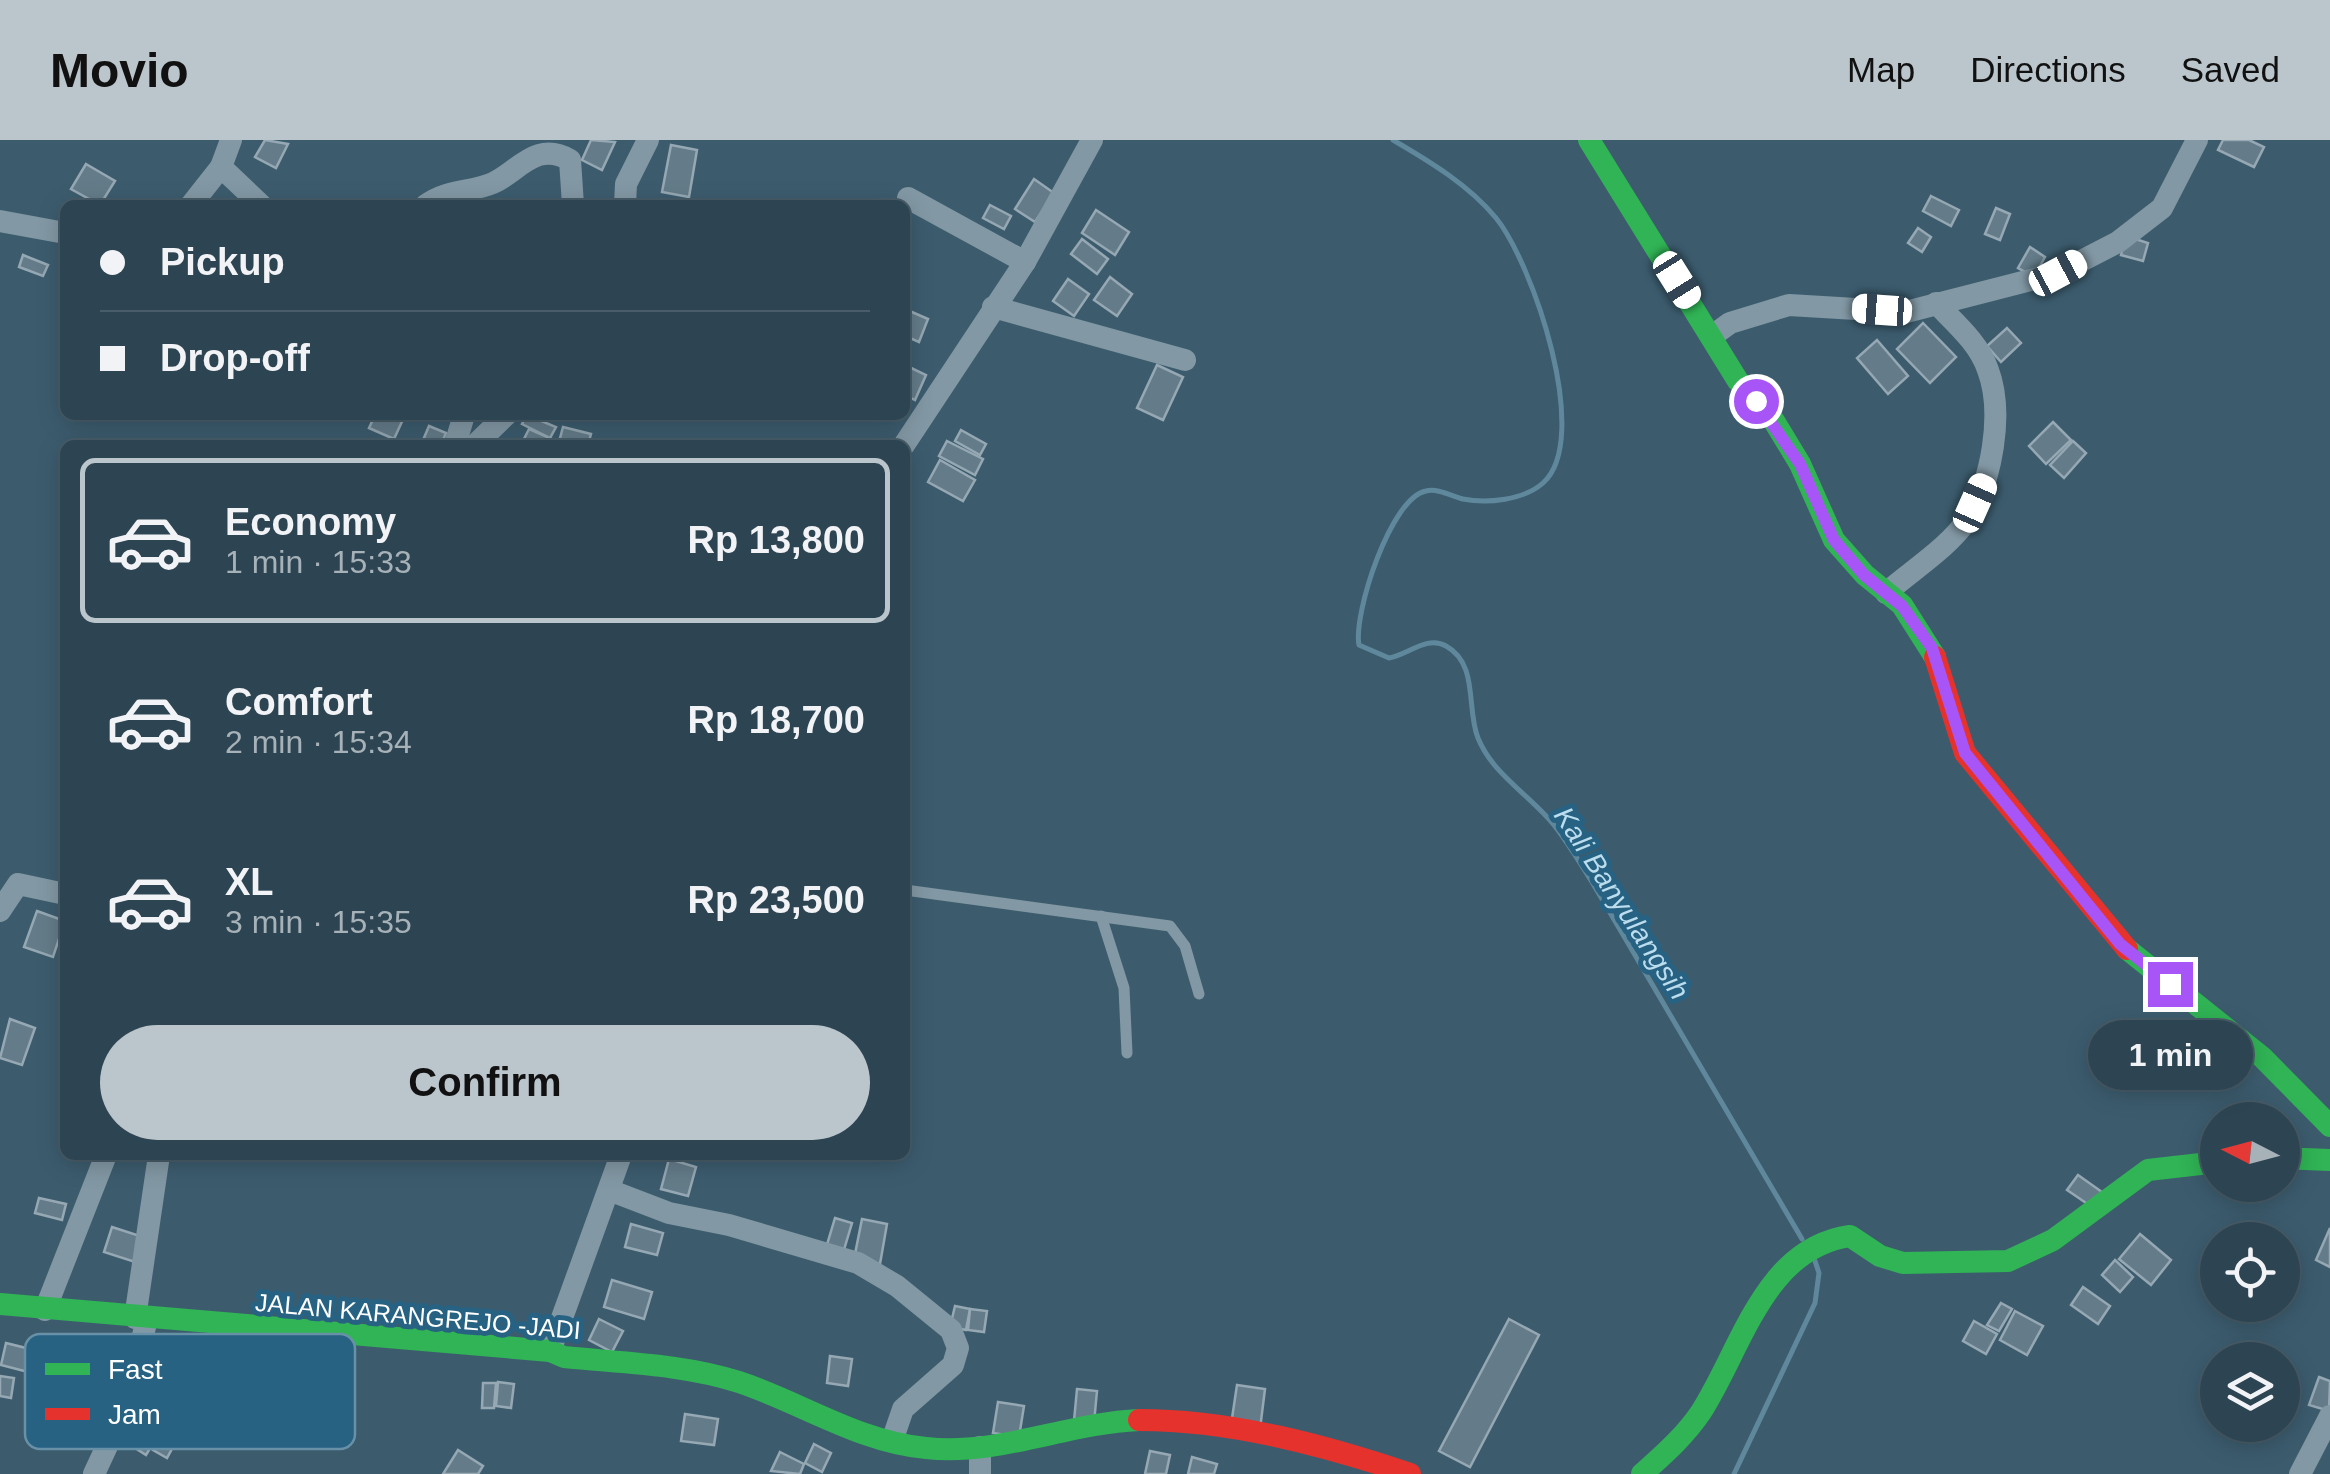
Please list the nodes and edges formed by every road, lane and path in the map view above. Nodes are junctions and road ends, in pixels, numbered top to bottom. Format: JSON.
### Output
{"nodes":[{"id":1,"x":231,"y":140,"type":"edge"},
{"id":2,"x":648,"y":140,"type":"edge"},
{"id":3,"x":1092,"y":140,"type":"edge"},
{"id":4,"x":1589,"y":140,"type":"edge"},
{"id":5,"x":2197,"y":140,"type":"edge"},
{"id":6,"x":221,"y":167,"type":"junction"},
{"id":7,"x":908,"y":198,"type":"dead end"},
{"id":8,"x":195,"y":200,"type":"edge"},
{"id":9,"x":256,"y":200,"type":"edge"},
{"id":10,"x":433,"y":200,"type":"edge"},
{"id":11,"x":572,"y":200,"type":"edge"},
{"id":12,"x":625,"y":200,"type":"edge"},
{"id":13,"x":0,"y":221,"type":"edge"},
{"id":14,"x":60,"y":232,"type":"edge"},
{"id":15,"x":1025,"y":262,"type":"junction"},
{"id":16,"x":1936,"y":303,"type":"junction"},
{"id":17,"x":993,"y":308,"type":"junction"},
{"id":18,"x":1712,"y":336,"type":"junction"},
{"id":19,"x":1184,"y":360,"type":"dead end"},
{"id":20,"x":501,"y":420,"type":"edge"},
{"id":21,"x":481,"y":440,"type":"edge"},
{"id":22,"x":907,"y":440,"type":"edge"},
{"id":23,"x":1886,"y":593,"type":"junction"},
{"id":24,"x":910,"y":891,"type":"edge"},
{"id":25,"x":60,"y":893,"type":"edge"},
{"id":26,"x":0,"y":911,"type":"edge"},
{"id":27,"x":1101,"y":916,"type":"junction"},
{"id":28,"x":1199,"y":994,"type":"dead end"},
{"id":29,"x":1127,"y":1053,"type":"dead end"},
{"id":30,"x":2330,"y":1126,"type":"edge"},
{"id":31,"x":2300,"y":1159,"type":"edge"},
{"id":32,"x":104,"y":1160,"type":"edge"},
{"id":33,"x":158,"y":1160,"type":"edge"},
{"id":34,"x":619,"y":1160,"type":"edge"},
{"id":35,"x":2330,"y":1160,"type":"edge"},
{"id":36,"x":2200,"y":1164,"type":"edge"},
{"id":37,"x":610,"y":1190,"type":"junction"},
{"id":38,"x":0,"y":1304,"type":"edge"},
{"id":39,"x":45,"y":1310,"type":"junction"},
{"id":40,"x":141,"y":1318,"type":"junction"},
{"id":41,"x":138,"y":1334,"type":"edge"},
{"id":42,"x":339,"y":1334,"type":"edge"},
{"id":43,"x":355,"y":1335,"type":"edge"},
{"id":44,"x":550,"y":1351,"type":"junction"},
{"id":45,"x":2330,"y":1416,"type":"edge"},
{"id":46,"x":892,"y":1440,"type":"junction"},
{"id":47,"x":980,"y":1448,"type":"junction"},
{"id":48,"x":106,"y":1449,"type":"edge"},
{"id":49,"x":94,"y":1474,"type":"edge"},
{"id":50,"x":980,"y":1474,"type":"edge"},
{"id":51,"x":1410,"y":1474,"type":"edge"},
{"id":52,"x":1642,"y":1474,"type":"edge"},
{"id":53,"x":2300,"y":1474,"type":"edge"}],
"edges":[{"from":1,"to":6,"type":"street"},
{"from":2,"to":12,"type":"street"},
{"from":3,"to":15,"type":"street"},
{"from":4,"to":18,"type":"street"},
{"from":5,"to":16,"type":"street"},
{"from":6,"to":8,"type":"street"},
{"from":6,"to":9,"type":"street"},
{"from":7,"to":15,"type":"street"},
{"from":10,"to":11,"type":"street"},
{"from":13,"to":14,"type":"street"},
{"from":15,"to":17,"type":"street"},
{"from":16,"to":18,"type":"street"},
{"from":16,"to":23,"type":"street"},
{"from":17,"to":19,"type":"street"},
{"from":17,"to":22,"type":"street"},
{"from":18,"to":23,"type":"street"},
{"from":20,"to":21,"type":"street"},
{"from":23,"to":30,"type":"street"},
{"from":24,"to":27,"type":"lane"},
{"from":25,"to":26,"type":"street"},
{"from":27,"to":28,"type":"lane"},
{"from":27,"to":29,"type":"lane"},
{"from":31,"to":35,"type":"street"},
{"from":32,"to":39,"type":"street"},
{"from":33,"to":40,"type":"street"},
{"from":34,"to":37,"type":"street"},
{"from":36,"to":52,"type":"street"},
{"from":37,"to":44,"type":"street"},
{"from":37,"to":46,"type":"street"},
{"from":38,"to":39,"type":"street","name":"JALAN KARANGREJO -JADI"},
{"from":39,"to":40,"type":"street","name":"JALAN KARANGREJO -JADI"},
{"from":40,"to":41,"type":"street"},
{"from":40,"to":42,"type":"street","name":"JALAN KARANGREJO -JADI"},
{"from":43,"to":44,"type":"street","name":"JALAN KARANGREJO -JADI"},
{"from":44,"to":46,"type":"street","name":"JALAN KARANGREJO -JADI"},
{"from":45,"to":53,"type":"street"},
{"from":46,"to":47,"type":"street","name":"JALAN KARANGREJO -JADI"},
{"from":47,"to":50,"type":"street"},
{"from":47,"to":51,"type":"street","name":"JALAN KARANGREJO -JADI"},
{"from":48,"to":49,"type":"street"}]}
